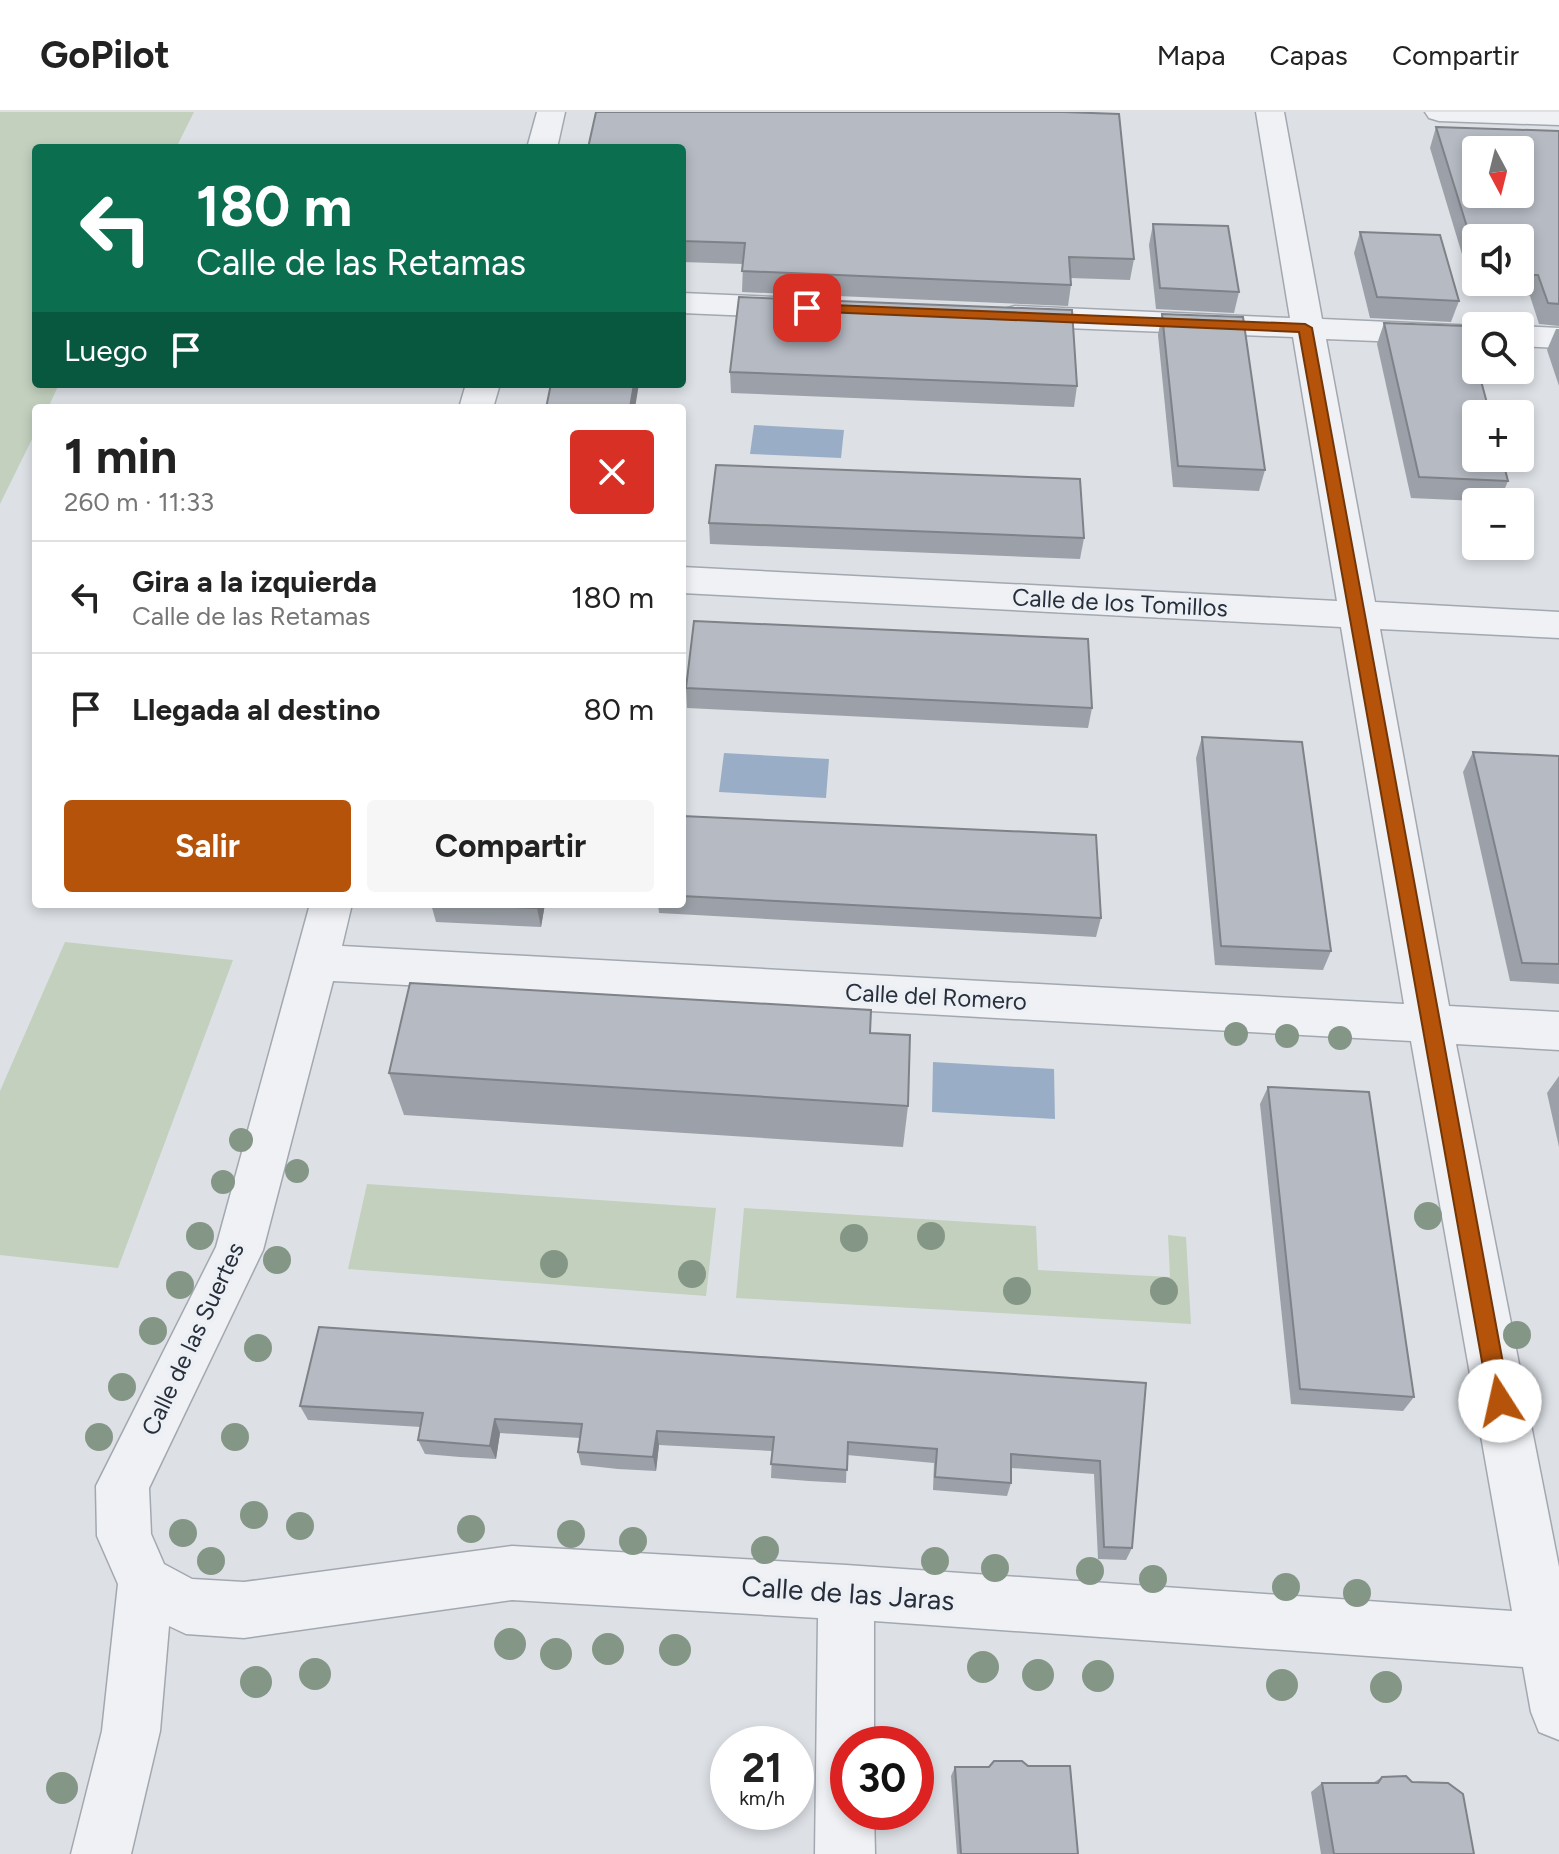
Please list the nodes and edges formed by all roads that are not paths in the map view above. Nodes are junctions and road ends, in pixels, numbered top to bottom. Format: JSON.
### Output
{"nodes":[{"id":1,"x":551,"y":112,"type":"edge"},
{"id":2,"x":1270,"y":112,"type":"edge"},
{"id":3,"x":1439,"y":112,"type":"edge"},
{"id":4,"x":1559,"y":116,"type":"edge"},
{"id":5,"x":543,"y":144,"type":"edge"},
{"id":6,"x":686,"y":303,"type":"edge"},
{"id":7,"x":826,"y":309,"type":"edge"},
{"id":8,"x":986,"y":315,"type":"edge"},
{"id":9,"x":1305,"y":328,"type":"junction"},
{"id":10,"x":1462,"y":334,"type":"edge"},
{"id":11,"x":1534,"y":337,"type":"edge"},
{"id":12,"x":1559,"y":338,"type":"edge"},
{"id":13,"x":686,"y":580,"type":"edge"},
{"id":14,"x":1358,"y":615,"type":"junction"},
{"id":15,"x":1559,"y":625,"type":"edge"},
{"id":16,"x":330,"y":908,"type":"edge"},
{"id":17,"x":314,"y":962,"type":"junction"},
{"id":18,"x":1430,"y":1024,"type":"junction"},
{"id":19,"x":1559,"y":1031,"type":"edge"},
{"id":20,"x":145,"y":1583,"type":"junction"},
{"id":21,"x":846,"y":1592,"type":"junction"},
{"id":22,"x":1552,"y":1642,"type":"edge"},
{"id":23,"x":1559,"y":1712,"type":"edge"},
{"id":24,"x":101,"y":1854,"type":"edge"},
{"id":25,"x":845,"y":1854,"type":"edge"}],
"edges":[{"from":1,"to":5,"type":"street"},
{"from":2,"to":9,"type":"street"},
{"from":3,"to":4,"type":"street"},
{"from":6,"to":7,"type":"street"},
{"from":8,"to":9,"type":"street"},
{"from":9,"to":10,"type":"street"},
{"from":9,"to":14,"type":"street"},
{"from":11,"to":12,"type":"street"},
{"from":13,"to":14,"type":"street","name":"Calle de los Tomillos"},
{"from":14,"to":15,"type":"street","name":"Calle de los Tomillos"},
{"from":14,"to":18,"type":"street"},
{"from":16,"to":17,"type":"street","name":"Calle de las Suertes"},
{"from":17,"to":18,"type":"street","name":"Calle del Romero"},
{"from":17,"to":20,"type":"street","name":"Calle de las Suertes"},
{"from":18,"to":19,"type":"street","name":"Calle del Romero"},
{"from":18,"to":22,"type":"street"},
{"from":20,"to":21,"type":"street","name":"Calle de las Jaras"},
{"from":20,"to":24,"type":"street"},
{"from":21,"to":22,"type":"street","name":"Calle de las Jaras"},
{"from":21,"to":25,"type":"street"},
{"from":22,"to":23,"type":"street"}]}
